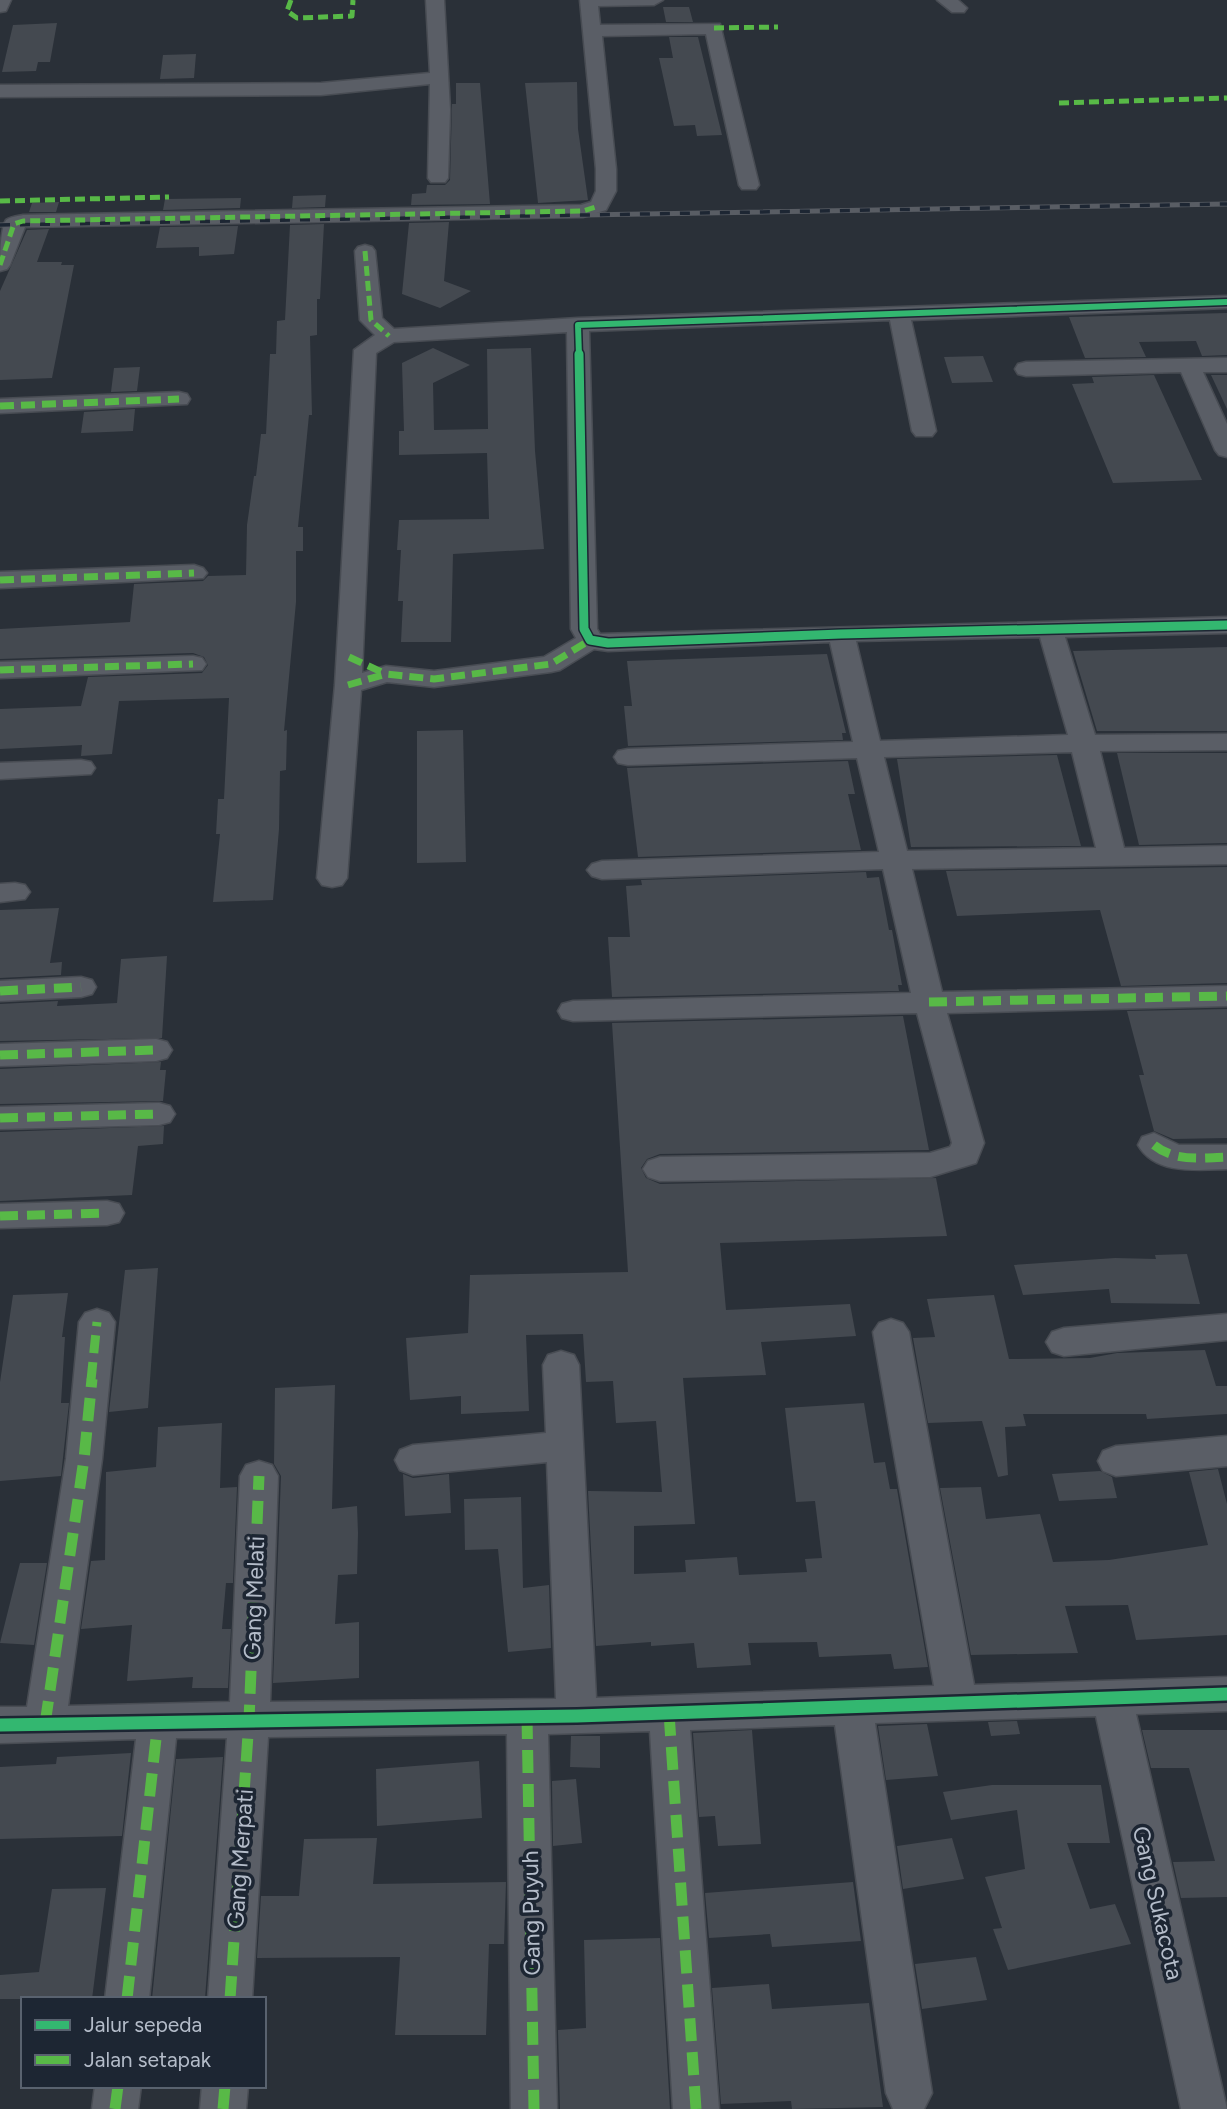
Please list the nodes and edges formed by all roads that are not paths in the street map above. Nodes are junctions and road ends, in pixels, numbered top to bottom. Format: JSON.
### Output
{"nodes":[{"id":1,"x":2,"y":0,"type":"edge"},
{"id":2,"x":435,"y":0,"type":"edge"},
{"id":3,"x":589,"y":0,"type":"edge"},
{"id":4,"x":654,"y":0,"type":"edge"},
{"id":5,"x":0,"y":7,"type":"edge"},
{"id":6,"x":592,"y":31,"type":"junction"},
{"id":7,"x":440,"y":78,"type":"junction"},
{"id":8,"x":0,"y":91,"type":"edge"},
{"id":9,"x":438,"y":178,"type":"dead end"},
{"id":10,"x":749,"y":185,"type":"dead end"},
{"id":11,"x":365,"y":250,"type":"dead end"},
{"id":12,"x":0,"y":265,"type":"edge"},
{"id":13,"x":1227,"y":302,"type":"edge"},
{"id":14,"x":899,"y":314,"type":"junction"},
{"id":15,"x":578,"y":325,"type":"junction"},
{"id":16,"x":389,"y":336,"type":"junction"},
{"id":17,"x":1189,"y":365,"type":"junction"},
{"id":18,"x":1227,"y":365,"type":"edge"},
{"id":19,"x":1026,"y":369,"type":"dead end"},
{"id":20,"x":179,"y":399,"type":"dead end"},
{"id":21,"x":0,"y":406,"type":"edge"},
{"id":22,"x":924,"y":431,"type":"dead end"},
{"id":23,"x":1227,"y":450,"type":"edge"},
{"id":24,"x":194,"y":573,"type":"dead end"},
{"id":25,"x":0,"y":580,"type":"edge"},
{"id":26,"x":1227,"y":625,"type":"edge"},
{"id":27,"x":1050,"y":628,"type":"junction"},
{"id":28,"x":841,"y":634,"type":"junction"},
{"id":29,"x":590,"y":640,"type":"junction"},
{"id":30,"x":349,"y":657,"type":"junction"},
{"id":31,"x":193,"y":664,"type":"dead end"},
{"id":32,"x":0,"y":670,"type":"edge"},
{"id":33,"x":386,"y":674,"type":"junction"},
{"id":34,"x":348,"y":685,"type":"junction"},
{"id":35,"x":1227,"y":742,"type":"edge"},
{"id":36,"x":1084,"y":743,"type":"junction"},
{"id":37,"x":868,"y":748,"type":"junction"},
{"id":38,"x":628,"y":757,"type":"dead end"},
{"id":39,"x":81,"y":768,"type":"dead end"},
{"id":40,"x":0,"y":771,"type":"edge"},
{"id":41,"x":1227,"y":855,"type":"edge"},
{"id":42,"x":1112,"y":856,"type":"junction"},
{"id":43,"x":895,"y":860,"type":"junction"},
{"id":44,"x":602,"y":870,"type":"dead end"},
{"id":45,"x":332,"y":878,"type":"dead end"},
{"id":46,"x":81,"y":987,"type":"dead end"},
{"id":47,"x":0,"y":991,"type":"edge"},
{"id":48,"x":1227,"y":996,"type":"edge"},
{"id":49,"x":929,"y":1002,"type":"junction"},
{"id":50,"x":573,"y":1011,"type":"dead end"},
{"id":51,"x":156,"y":1049,"type":"dead end"},
{"id":52,"x":0,"y":1055,"type":"edge"},
{"id":53,"x":159,"y":1114,"type":"dead end"},
{"id":54,"x":0,"y":1118,"type":"edge"},
{"id":55,"x":1154,"y":1145,"type":"dead end"},
{"id":56,"x":1227,"y":1157,"type":"edge"},
{"id":57,"x":660,"y":1169,"type":"dead end"},
{"id":58,"x":107,"y":1213,"type":"dead end"},
{"id":59,"x":0,"y":1216,"type":"edge"},
{"id":60,"x":97,"y":1322,"type":"dead end"},
{"id":61,"x":1227,"y":1327,"type":"edge"},
{"id":62,"x":891,"y":1332,"type":"dead end"},
{"id":63,"x":1064,"y":1342,"type":"dead end"},
{"id":64,"x":561,"y":1366,"type":"dead end"},
{"id":65,"x":564,"y":1446,"type":"junction"},
{"id":66,"x":1227,"y":1451,"type":"edge"},
{"id":67,"x":413,"y":1460,"type":"dead end"},
{"id":68,"x":1116,"y":1461,"type":"dead end"},
{"id":69,"x":259,"y":1476,"type":"dead end"},
{"id":70,"x":1227,"y":1694,"type":"edge"},
{"id":71,"x":1112,"y":1698,"type":"junction"},
{"id":72,"x":957,"y":1703,"type":"junction"},
{"id":73,"x":852,"y":1706,"type":"junction"},
{"id":74,"x":669,"y":1713,"type":"junction"},
{"id":75,"x":527,"y":1716,"type":"junction"},
{"id":76,"x":577,"y":1716,"type":"junction"},
{"id":77,"x":158,"y":1720,"type":"junction"},
{"id":78,"x":249,"y":1720,"type":"junction"},
{"id":79,"x":45,"y":1724,"type":"junction"},
{"id":80,"x":0,"y":1725,"type":"edge"},
{"id":81,"x":127,"y":1997,"type":"edge"},
{"id":82,"x":230,"y":1997,"type":"edge"},
{"id":83,"x":118,"y":2088,"type":"edge"},
{"id":84,"x":225,"y":2088,"type":"edge"},
{"id":85,"x":909,"y":2093,"type":"dead end"},
{"id":86,"x":115,"y":2109,"type":"edge"},
{"id":87,"x":223,"y":2109,"type":"edge"},
{"id":88,"x":534,"y":2109,"type":"edge"},
{"id":89,"x":696,"y":2109,"type":"edge"},
{"id":90,"x":1204,"y":2109,"type":"edge"}],
"edges":[{"from":1,"to":5,"type":"street"},
{"from":2,"to":7,"type":"street"},
{"from":3,"to":4,"type":"street"},
{"from":3,"to":6,"type":"street"},
{"from":6,"to":10,"type":"street"},
{"from":6,"to":12,"type":"street"},
{"from":7,"to":8,"type":"street"},
{"from":7,"to":9,"type":"street"},
{"from":11,"to":16,"type":"street"},
{"from":13,"to":14,"type":"street"},
{"from":14,"to":15,"type":"street"},
{"from":14,"to":22,"type":"street"},
{"from":15,"to":16,"type":"street"},
{"from":15,"to":29,"type":"street"},
{"from":16,"to":30,"type":"street"},
{"from":17,"to":18,"type":"street"},
{"from":17,"to":19,"type":"street"},
{"from":17,"to":23,"type":"street"},
{"from":20,"to":21,"type":"street"},
{"from":24,"to":25,"type":"street"},
{"from":26,"to":27,"type":"street"},
{"from":27,"to":28,"type":"street"},
{"from":27,"to":36,"type":"street"},
{"from":28,"to":29,"type":"street"},
{"from":28,"to":37,"type":"street"},
{"from":29,"to":33,"type":"street"},
{"from":30,"to":33,"type":"street"},
{"from":30,"to":34,"type":"street"},
{"from":31,"to":32,"type":"street"},
{"from":33,"to":34,"type":"street"},
{"from":34,"to":45,"type":"street"},
{"from":35,"to":36,"type":"street"},
{"from":36,"to":37,"type":"street"},
{"from":36,"to":42,"type":"street"},
{"from":37,"to":38,"type":"street"},
{"from":37,"to":43,"type":"street"},
{"from":39,"to":40,"type":"street"},
{"from":41,"to":42,"type":"street"},
{"from":42,"to":43,"type":"street"},
{"from":43,"to":44,"type":"street"},
{"from":43,"to":49,"type":"street"},
{"from":46,"to":47,"type":"street"},
{"from":48,"to":49,"type":"street"},
{"from":49,"to":50,"type":"street"},
{"from":49,"to":57,"type":"street"},
{"from":51,"to":52,"type":"street"},
{"from":53,"to":54,"type":"street"},
{"from":55,"to":56,"type":"street"},
{"from":58,"to":59,"type":"street"},
{"from":60,"to":79,"type":"street"},
{"from":61,"to":63,"type":"street"},
{"from":62,"to":72,"type":"street"},
{"from":64,"to":65,"type":"street"},
{"from":65,"to":67,"type":"street"},
{"from":65,"to":76,"type":"street"},
{"from":66,"to":68,"type":"street"},
{"from":69,"to":78,"type":"street","name":"Gang Melati"},
{"from":70,"to":71,"type":"street"},
{"from":71,"to":72,"type":"street"},
{"from":71,"to":90,"type":"street","name":"Gang Sukacota"},
{"from":72,"to":73,"type":"street"},
{"from":73,"to":74,"type":"street"},
{"from":73,"to":85,"type":"street"},
{"from":74,"to":76,"type":"street"},
{"from":74,"to":89,"type":"street"},
{"from":75,"to":76,"type":"street"},
{"from":75,"to":78,"type":"street"},
{"from":75,"to":88,"type":"street","name":"Gang Puyuh"},
{"from":77,"to":78,"type":"street"},
{"from":77,"to":79,"type":"street"},
{"from":77,"to":81,"type":"street"},
{"from":78,"to":82,"type":"street","name":"Gang Merpati"},
{"from":79,"to":80,"type":"street"},
{"from":83,"to":86,"type":"street"},
{"from":84,"to":87,"type":"street"}]}
